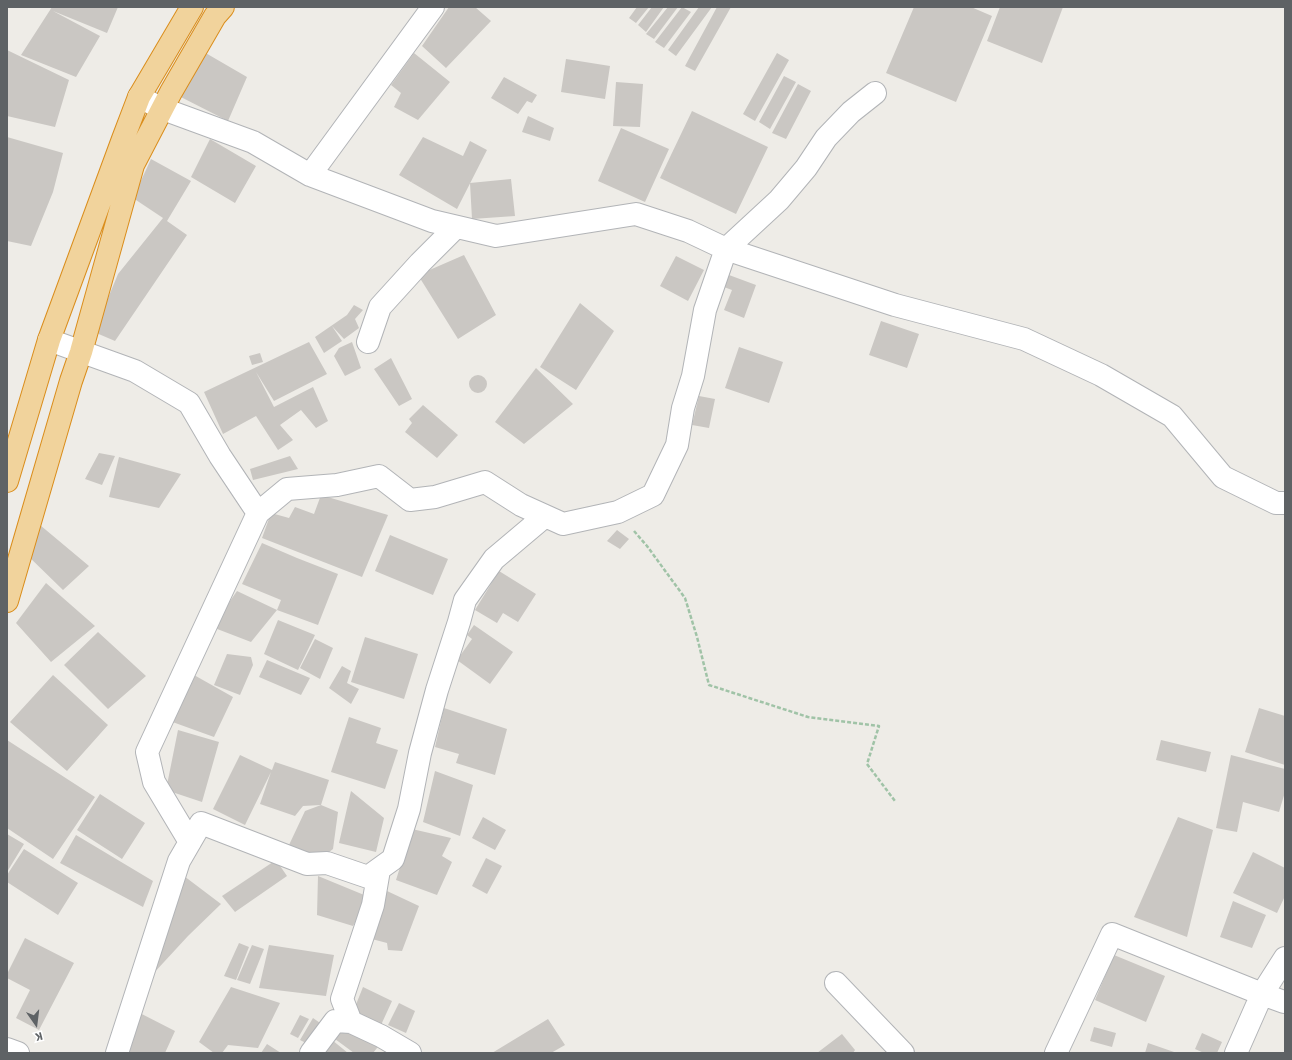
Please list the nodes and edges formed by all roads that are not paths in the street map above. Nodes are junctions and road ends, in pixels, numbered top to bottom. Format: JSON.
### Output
{"nodes":[{"id":1,"x":192,"y":7,"type":"edge"},
{"id":2,"x":223,"y":7,"type":"edge"},
{"id":3,"x":433,"y":7,"type":"edge"},
{"id":4,"x":875,"y":93,"type":"dead end"},
{"id":5,"x":139,"y":97,"type":"junction"},
{"id":6,"x":162,"y":109,"type":"junction"},
{"id":7,"x":310,"y":175,"type":"junction"},
{"id":8,"x":456,"y":226,"type":"junction"},
{"id":9,"x":726,"y":249,"type":"junction"},
{"id":10,"x":49,"y":340,"type":"junction"},
{"id":11,"x":368,"y":342,"type":"dead end"},
{"id":12,"x":81,"y":352,"type":"junction"},
{"id":13,"x":7,"y":481,"type":"edge"},
{"id":14,"x":1285,"y":503,"type":"edge"},
{"id":15,"x":258,"y":513,"type":"junction"},
{"id":16,"x":545,"y":516,"type":"junction"},
{"id":17,"x":7,"y":601,"type":"edge"},
{"id":18,"x":190,"y":842,"type":"junction"},
{"id":19,"x":379,"y":870,"type":"junction"},
{"id":20,"x":1285,"y":958,"type":"edge"},
{"id":21,"x":836,"y":982,"type":"dead end"},
{"id":22,"x":1262,"y":994,"type":"junction"},
{"id":23,"x":1284,"y":1002,"type":"edge"},
{"id":24,"x":351,"y":1022,"type":"junction"},
{"id":25,"x":7,"y":1049,"type":"edge"},
{"id":26,"x":18,"y":1053,"type":"edge"},
{"id":27,"x":117,"y":1053,"type":"edge"},
{"id":28,"x":311,"y":1053,"type":"edge"},
{"id":29,"x":410,"y":1053,"type":"edge"},
{"id":30,"x":903,"y":1053,"type":"edge"},
{"id":31,"x":1056,"y":1053,"type":"edge"},
{"id":32,"x":1236,"y":1053,"type":"edge"}],
"edges":[{"from":1,"to":5,"type":"highway"},
{"from":2,"to":6,"type":"highway"},
{"from":3,"to":7,"type":"street"},
{"from":4,"to":9,"type":"street"},
{"from":5,"to":6,"type":"street"},
{"from":5,"to":10,"type":"highway"},
{"from":6,"to":7,"type":"street"},
{"from":6,"to":12,"type":"highway"},
{"from":7,"to":8,"type":"street"},
{"from":8,"to":9,"type":"street"},
{"from":8,"to":11,"type":"street"},
{"from":9,"to":14,"type":"street"},
{"from":9,"to":16,"type":"street"},
{"from":10,"to":12,"type":"street"},
{"from":10,"to":13,"type":"highway"},
{"from":12,"to":15,"type":"street"},
{"from":12,"to":17,"type":"highway"},
{"from":15,"to":16,"type":"street"},
{"from":15,"to":18,"type":"street"},
{"from":16,"to":19,"type":"street"},
{"from":18,"to":19,"type":"street"},
{"from":18,"to":27,"type":"street"},
{"from":19,"to":24,"type":"street"},
{"from":20,"to":22,"type":"street"},
{"from":21,"to":30,"type":"street"},
{"from":22,"to":23,"type":"street"},
{"from":22,"to":31,"type":"street"},
{"from":22,"to":32,"type":"street"},
{"from":24,"to":28,"type":"street"},
{"from":24,"to":29,"type":"street"},
{"from":25,"to":26,"type":"street"}]}
